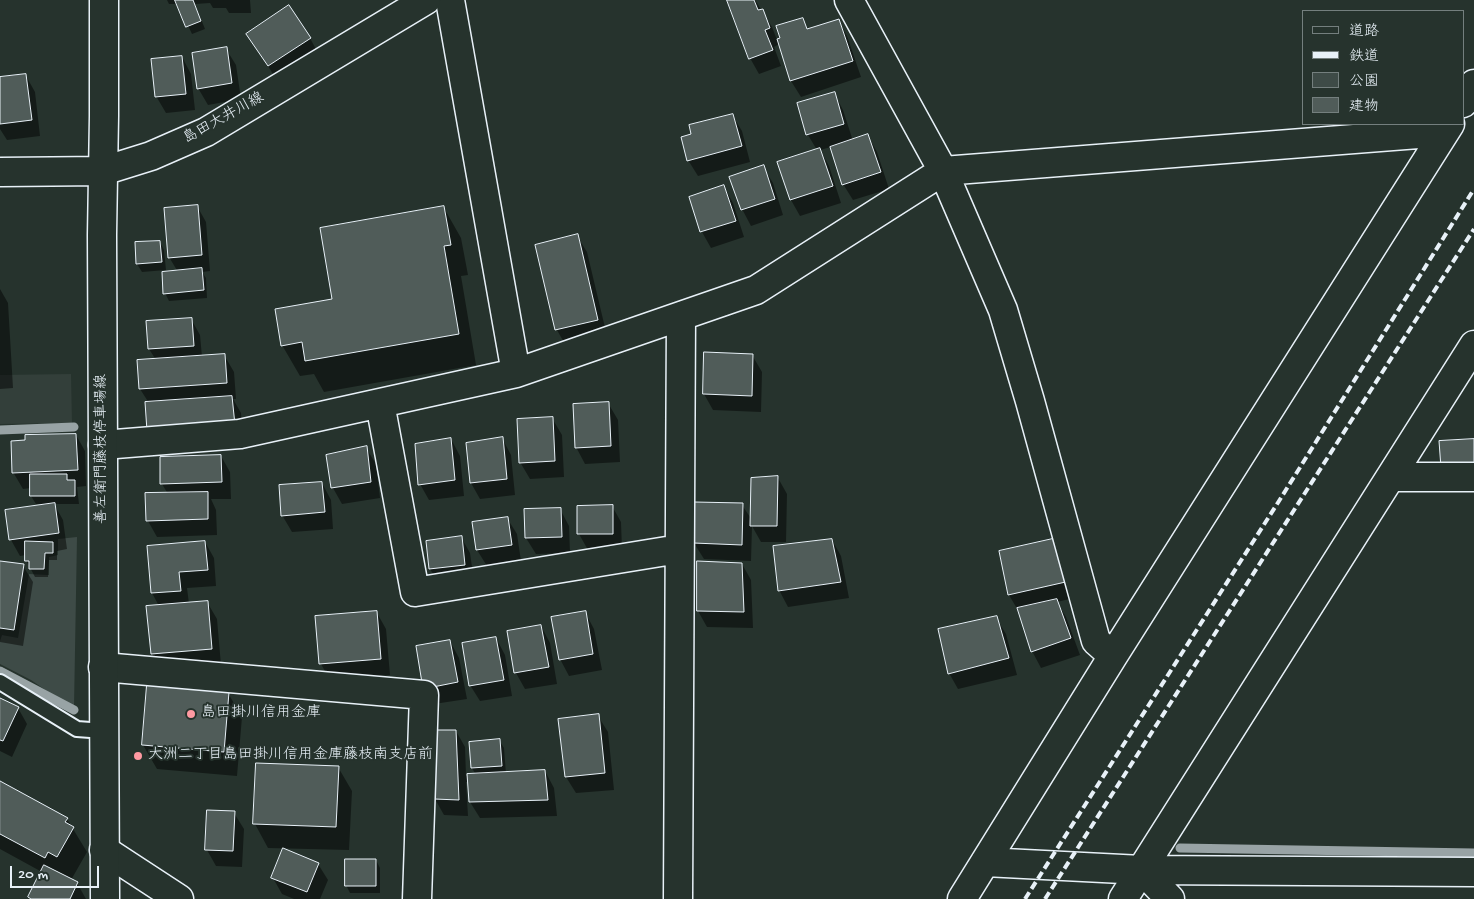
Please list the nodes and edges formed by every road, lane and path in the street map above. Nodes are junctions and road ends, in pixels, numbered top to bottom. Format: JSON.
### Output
{"nodes":[{"id":1,"x":104,"y":0,"type":"edge"},
{"id":2,"x":426,"y":0,"type":"edge"},
{"id":3,"x":450,"y":0,"type":"edge"},
{"id":4,"x":849,"y":0,"type":"edge"},
{"id":5,"x":1474,"y":84,"type":"edge"},
{"id":6,"x":1464,"y":100,"type":"edge"},
{"id":7,"x":1447,"y":128,"type":"edge"},
{"id":8,"x":103,"y":171,"type":"junction"},
{"id":9,"x":943,"y":171,"type":"junction"},
{"id":10,"x":0,"y":172,"type":"edge"},
{"id":11,"x":681,"y":316,"type":"junction"},
{"id":12,"x":1474,"y":344,"type":"edge"},
{"id":13,"x":516,"y":373,"type":"junction"},
{"id":14,"x":380,"y":403,"type":"junction"},
{"id":15,"x":103,"y":445,"type":"junction"},
{"id":16,"x":1391,"y":477,"type":"junction"},
{"id":17,"x":1474,"y":477,"type":"edge"},
{"id":18,"x":679,"y":549,"type":"junction"},
{"id":19,"x":1113,"y":656,"type":"junction"},
{"id":20,"x":104,"y":667,"type":"junction"},
{"id":21,"x":0,"y":682,"type":"edge"},
{"id":22,"x":104,"y":731,"type":"junction"},
{"id":23,"x":104,"y":850,"type":"junction"},
{"id":24,"x":985,"y":862,"type":"junction"},
{"id":25,"x":1142,"y":870,"type":"junction"},
{"id":26,"x":1474,"y":872,"type":"edge"},
{"id":27,"x":105,"y":899,"type":"edge"},
{"id":28,"x":179,"y":899,"type":"edge"},
{"id":29,"x":417,"y":899,"type":"edge"},
{"id":30,"x":678,"y":899,"type":"edge"},
{"id":31,"x":962,"y":899,"type":"edge"},
{"id":32,"x":1123,"y":899,"type":"edge"},
{"id":33,"x":1170,"y":899,"type":"edge"}],
"edges":[{"from":1,"to":8,"type":"street","name":"善左衛門藤枝停車場線"},
{"from":2,"to":8,"type":"street","name":"島田大井川線"},
{"from":3,"to":13,"type":"street"},
{"from":4,"to":9,"type":"street"},
{"from":5,"to":6,"type":"street"},
{"from":7,"to":9,"type":"street"},
{"from":7,"to":19,"type":"street"},
{"from":8,"to":10,"type":"street","name":"島田大井川線"},
{"from":8,"to":15,"type":"street","name":"善左衛門藤枝停車場線"},
{"from":9,"to":11,"type":"street"},
{"from":9,"to":19,"type":"street"},
{"from":11,"to":13,"type":"street"},
{"from":11,"to":18,"type":"street"},
{"from":12,"to":16,"type":"street"},
{"from":13,"to":14,"type":"street"},
{"from":14,"to":15,"type":"street"},
{"from":14,"to":18,"type":"street"},
{"from":15,"to":20,"type":"street","name":"善左衛門藤枝停車場線"},
{"from":16,"to":17,"type":"street"},
{"from":16,"to":25,"type":"street"},
{"from":18,"to":30,"type":"street"},
{"from":19,"to":24,"type":"street"},
{"from":20,"to":22,"type":"street","name":"善左衛門藤枝停車場線"},
{"from":20,"to":29,"type":"street"},
{"from":21,"to":22,"type":"lane"},
{"from":22,"to":23,"type":"street","name":"善左衛門藤枝停車場線"},
{"from":23,"to":27,"type":"street","name":"善左衛門藤枝停車場線"},
{"from":23,"to":28,"type":"street"},
{"from":24,"to":25,"type":"street"},
{"from":24,"to":31,"type":"street"},
{"from":25,"to":26,"type":"street"},
{"from":25,"to":32,"type":"street"},
{"from":25,"to":33,"type":"street"}]}
